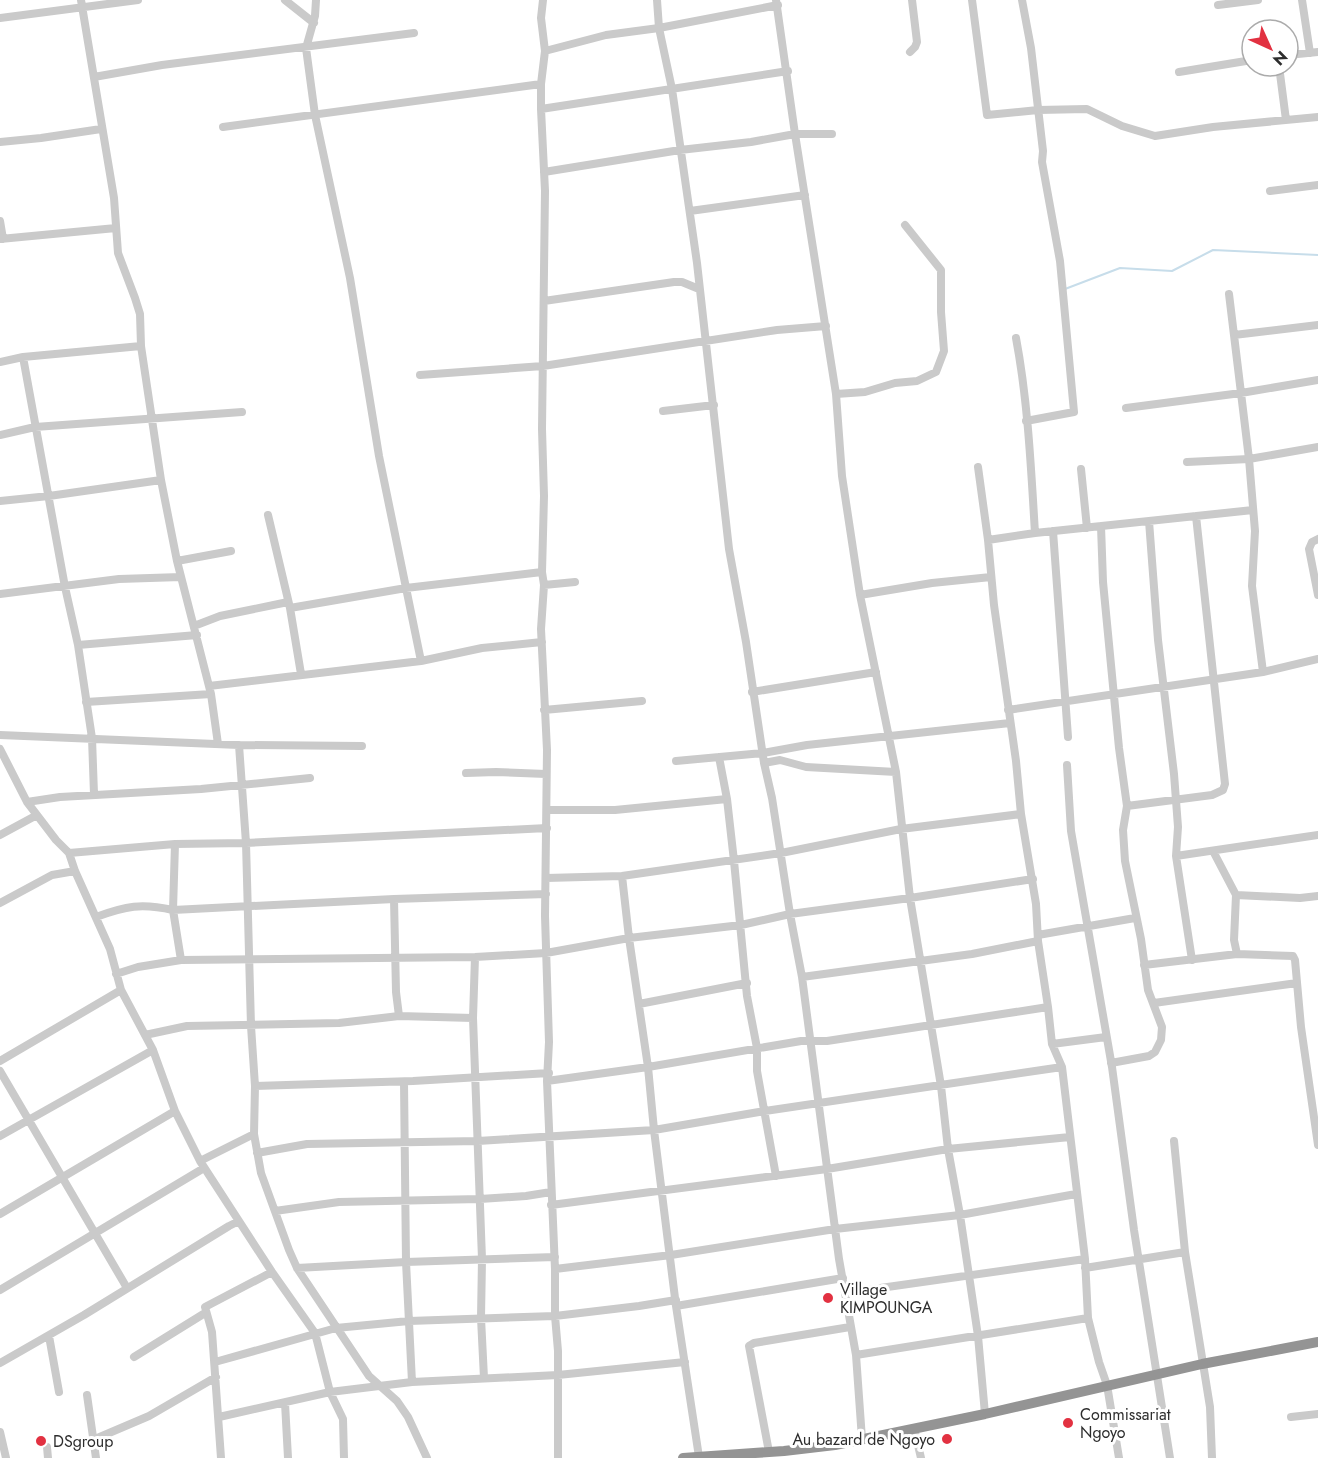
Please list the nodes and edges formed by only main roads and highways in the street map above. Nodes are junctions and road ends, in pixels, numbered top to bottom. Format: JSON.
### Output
{"nodes":[{"id":1,"x":1318,"y":1342,"type":"edge"},
{"id":2,"x":806,"y":1453,"type":"edge"},
{"id":3,"x":705,"y":1457,"type":"edge"},
{"id":4,"x":683,"y":1458,"type":"edge"}],
"edges":[{"from":1,"to":2,"type":"highway"},
{"from":2,"to":3,"type":"highway"},
{"from":3,"to":4,"type":"highway"}]}
